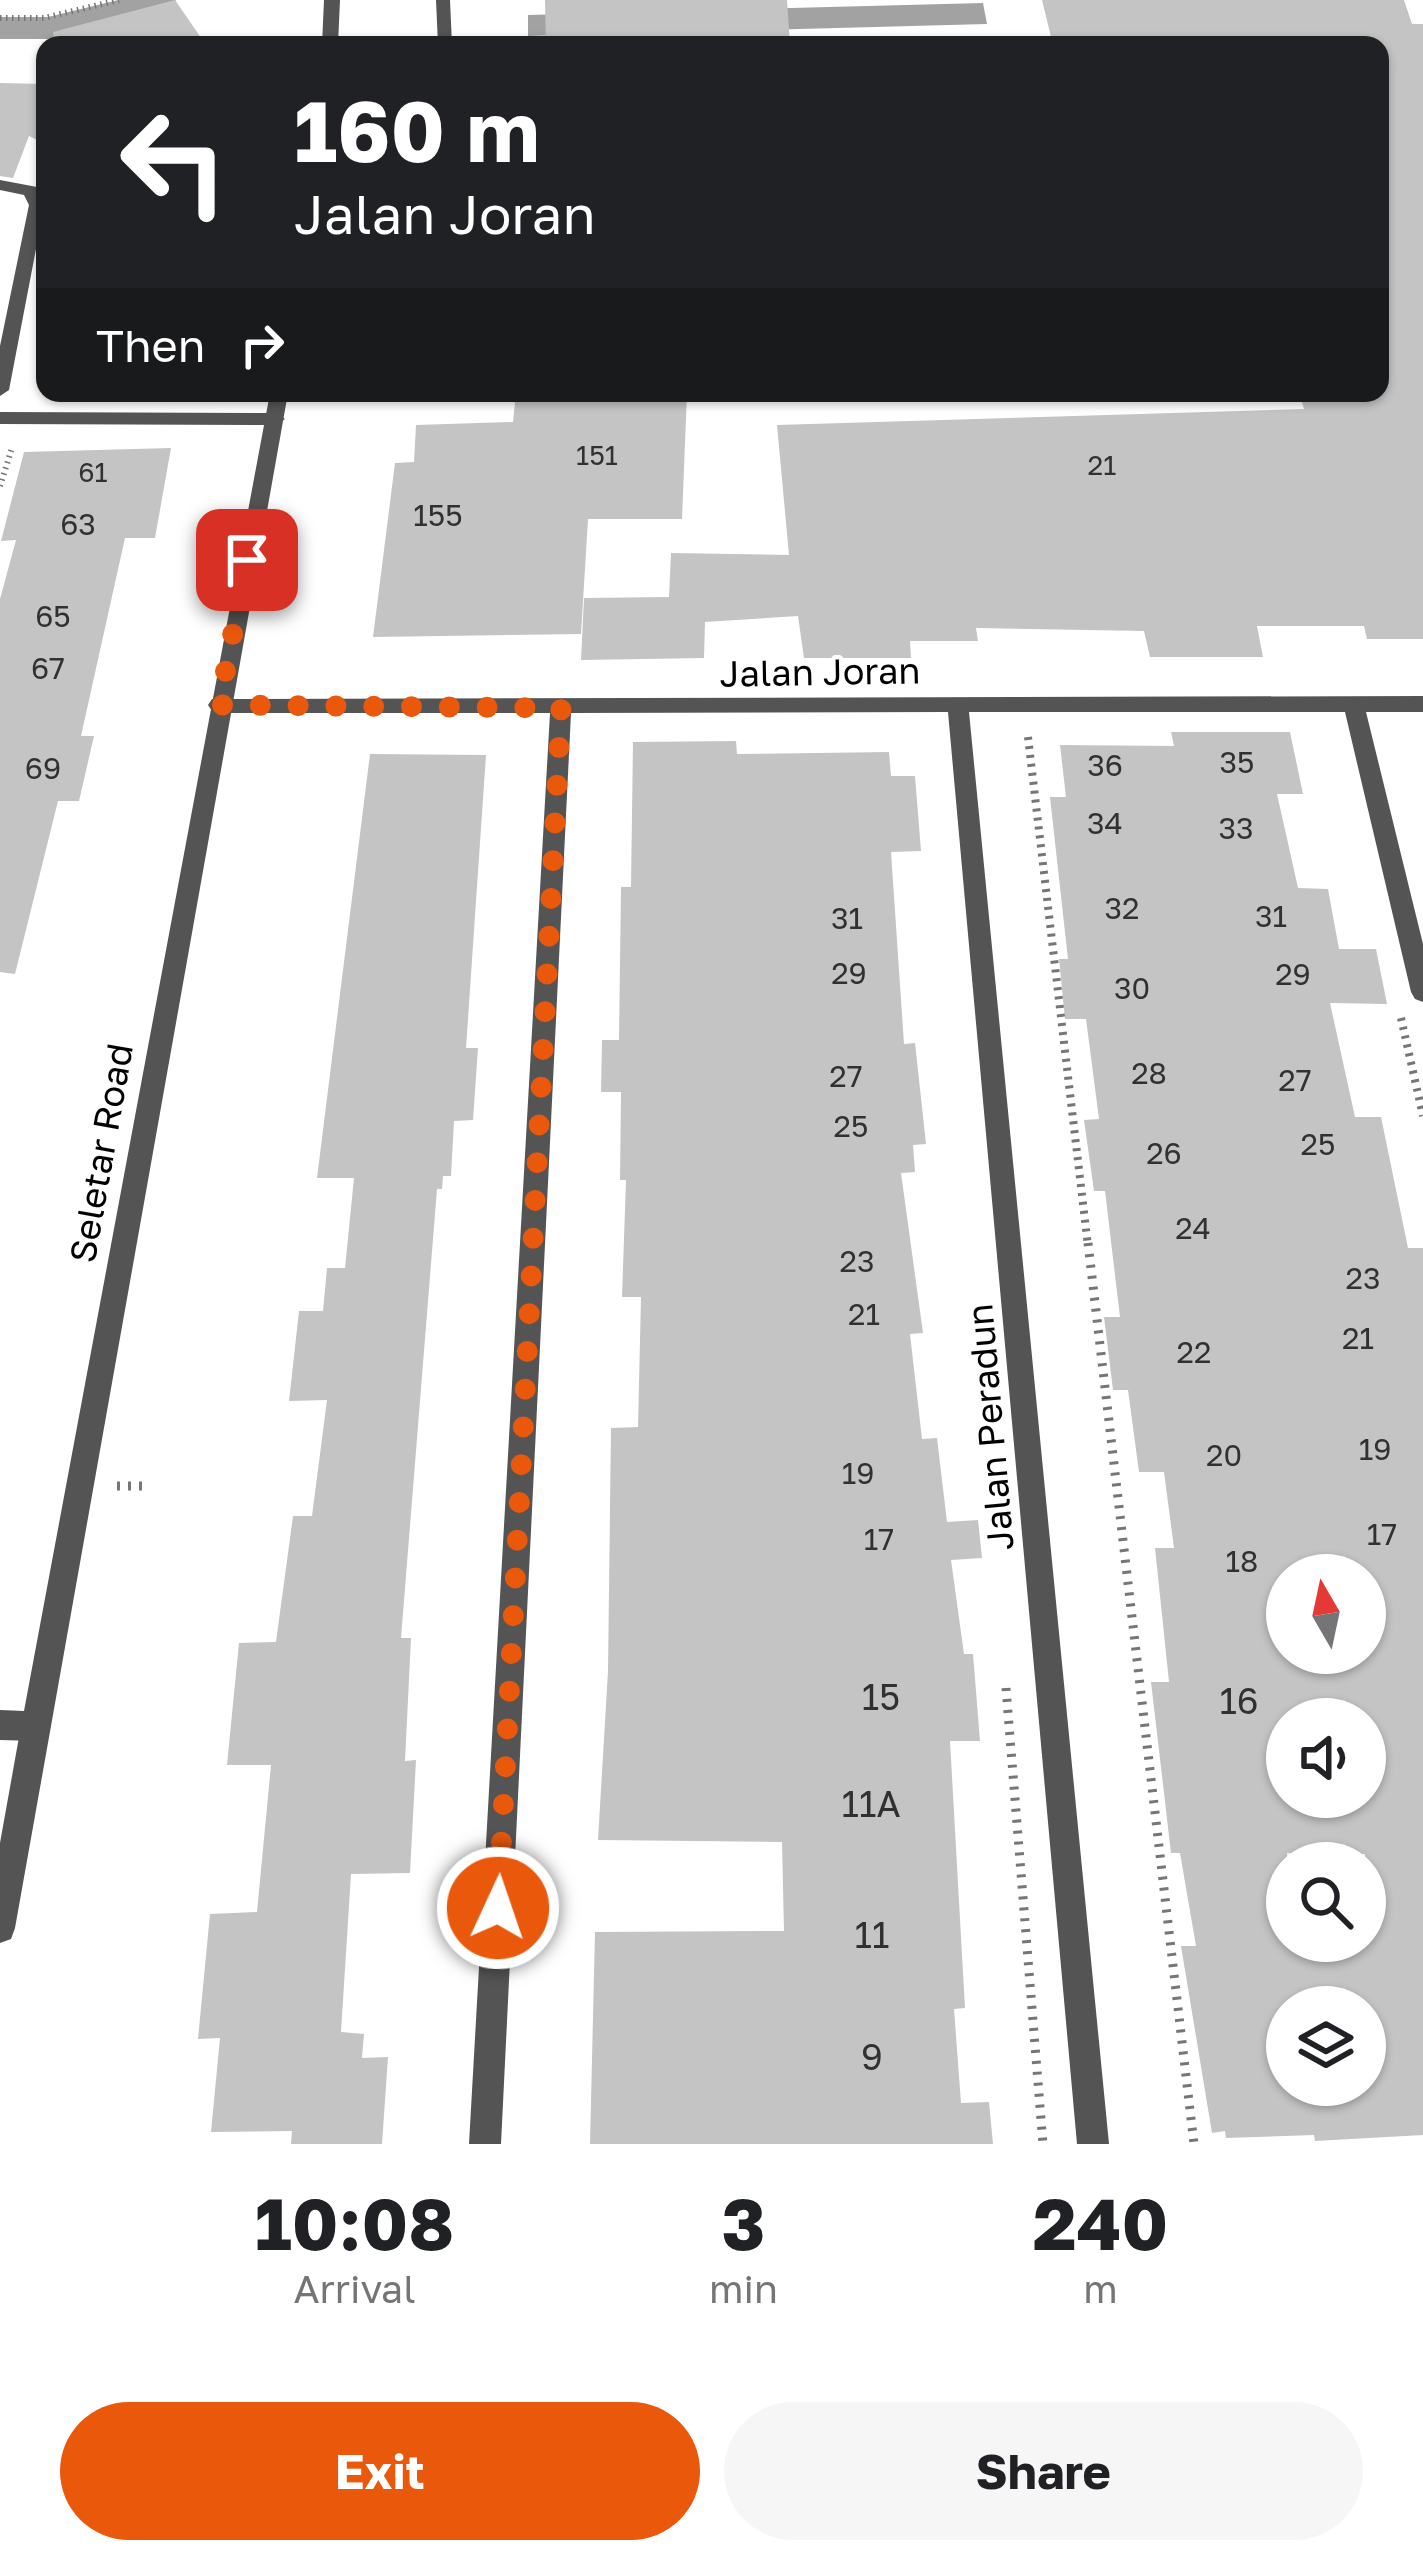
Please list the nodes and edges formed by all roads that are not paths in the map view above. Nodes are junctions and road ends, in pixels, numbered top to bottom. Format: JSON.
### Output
{"nodes":[{"id":1,"x":332,"y":0,"type":"edge"},
{"id":2,"x":443,"y":0,"type":"edge"},
{"id":3,"x":330,"y":36,"type":"edge"},
{"id":4,"x":445,"y":36,"type":"edge"},
{"id":5,"x":0,"y":185,"type":"edge"},
{"id":6,"x":36,"y":201,"type":"edge"},
{"id":7,"x":36,"y":215,"type":"edge"},
{"id":8,"x":0,"y":390,"type":"edge"},
{"id":9,"x":278,"y":402,"type":"edge"},
{"id":10,"x":0,"y":418,"type":"edge"},
{"id":11,"x":276,"y":419,"type":"junction"},
{"id":12,"x":958,"y":703,"type":"junction"},
{"id":13,"x":1423,"y":704,"type":"edge"},
{"id":14,"x":219,"y":705,"type":"junction"},
{"id":15,"x":1354,"y":705,"type":"junction"},
{"id":16,"x":561,"y":708,"type":"junction"},
{"id":17,"x":1423,"y":992,"type":"edge"},
{"id":18,"x":0,"y":1725,"type":"edge"},
{"id":19,"x":36,"y":1726,"type":"junction"},
{"id":20,"x":0,"y":1928,"type":"edge"},
{"id":21,"x":485,"y":2144,"type":"edge"},
{"id":22,"x":1093,"y":2144,"type":"edge"}],
"edges":[{"from":1,"to":3,"type":"street"},
{"from":2,"to":4,"type":"lane"},
{"from":5,"to":6,"type":"street"},
{"from":7,"to":8,"type":"street"},
{"from":9,"to":11,"type":"street","name":"Seletar Road"},
{"from":10,"to":11,"type":"street"},
{"from":11,"to":14,"type":"street","name":"Seletar Road"},
{"from":12,"to":15,"type":"street","name":"Jalan Joran"},
{"from":12,"to":16,"type":"street","name":"Jalan Joran"},
{"from":12,"to":22,"type":"street","name":"Jalan Peradun"},
{"from":13,"to":15,"type":"street","name":"Jalan Joran"},
{"from":14,"to":16,"type":"street","name":"Jalan Joran"},
{"from":14,"to":19,"type":"street","name":"Seletar Road"},
{"from":15,"to":17,"type":"street"},
{"from":16,"to":21,"type":"street"},
{"from":18,"to":19,"type":"street"},
{"from":19,"to":20,"type":"street","name":"Seletar Road"}]}
